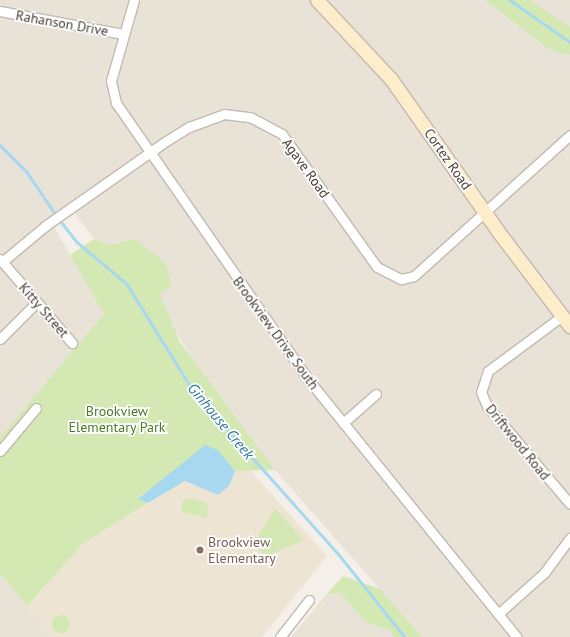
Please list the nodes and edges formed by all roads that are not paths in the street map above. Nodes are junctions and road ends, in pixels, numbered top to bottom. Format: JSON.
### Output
{"nodes":[{"id":1,"x":134,"y":0,"type":"edge"},
{"id":2,"x":317,"y":0,"type":"edge"},
{"id":3,"x":0,"y":11,"type":"edge"},
{"id":4,"x":123,"y":34,"type":"junction"},
{"id":5,"x":570,"y":135,"type":"edge"},
{"id":6,"x":149,"y":153,"type":"junction"},
{"id":7,"x":485,"y":212,"type":"junction"},
{"id":8,"x":1,"y":260,"type":"edge"},
{"id":9,"x":36,"y":303,"type":"junction"},
{"id":10,"x":562,"y":316,"type":"junction"},
{"id":11,"x":570,"y":326,"type":"edge"},
{"id":12,"x":0,"y":339,"type":"edge"},
{"id":13,"x":72,"y":343,"type":"dead end"},
{"id":14,"x":376,"y":394,"type":"dead end"},
{"id":15,"x":36,"y":408,"type":"dead end"},
{"id":16,"x":343,"y":423,"type":"junction"},
{"id":17,"x":0,"y":450,"type":"edge"},
{"id":18,"x":570,"y":504,"type":"edge"},
{"id":19,"x":570,"y":538,"type":"edge"},
{"id":20,"x":308,"y":600,"type":"dead end"},
{"id":21,"x":498,"y":614,"type":"junction"},
{"id":22,"x":282,"y":635,"type":"edge"},
{"id":23,"x":292,"y":637,"type":"edge"},
{"id":24,"x":517,"y":637,"type":"edge"}],
"edges":[{"from":1,"to":4,"type":"street","name":"Brookview Drive South"},
{"from":2,"to":7,"type":"street","name":"Cortez Road"},
{"from":3,"to":4,"type":"street","name":"Rahanson Drive"},
{"from":4,"to":6,"type":"street","name":"Brookview Drive South"},
{"from":5,"to":7,"type":"street","name":"Agave Road"},
{"from":6,"to":7,"type":"street","name":"Agave Road"},
{"from":6,"to":8,"type":"street","name":"Agave Road"},
{"from":6,"to":16,"type":"street","name":"Brookview Drive South"},
{"from":7,"to":10,"type":"street","name":"Cortez Road"},
{"from":8,"to":9,"type":"street","name":"Kitty Street"},
{"from":9,"to":12,"type":"street"},
{"from":9,"to":13,"type":"street","name":"Kitty Street"},
{"from":10,"to":11,"type":"street","name":"Cortez Road"},
{"from":10,"to":18,"type":"street","name":"Driftwood Road"},
{"from":14,"to":16,"type":"street"},
{"from":15,"to":17,"type":"street"},
{"from":16,"to":21,"type":"street","name":"Brookview Drive South"},
{"from":19,"to":21,"type":"street"},
{"from":20,"to":22,"type":"street"},
{"from":21,"to":24,"type":"street","name":"Brookview Drive South"},
{"from":22,"to":23,"type":"street"}]}
